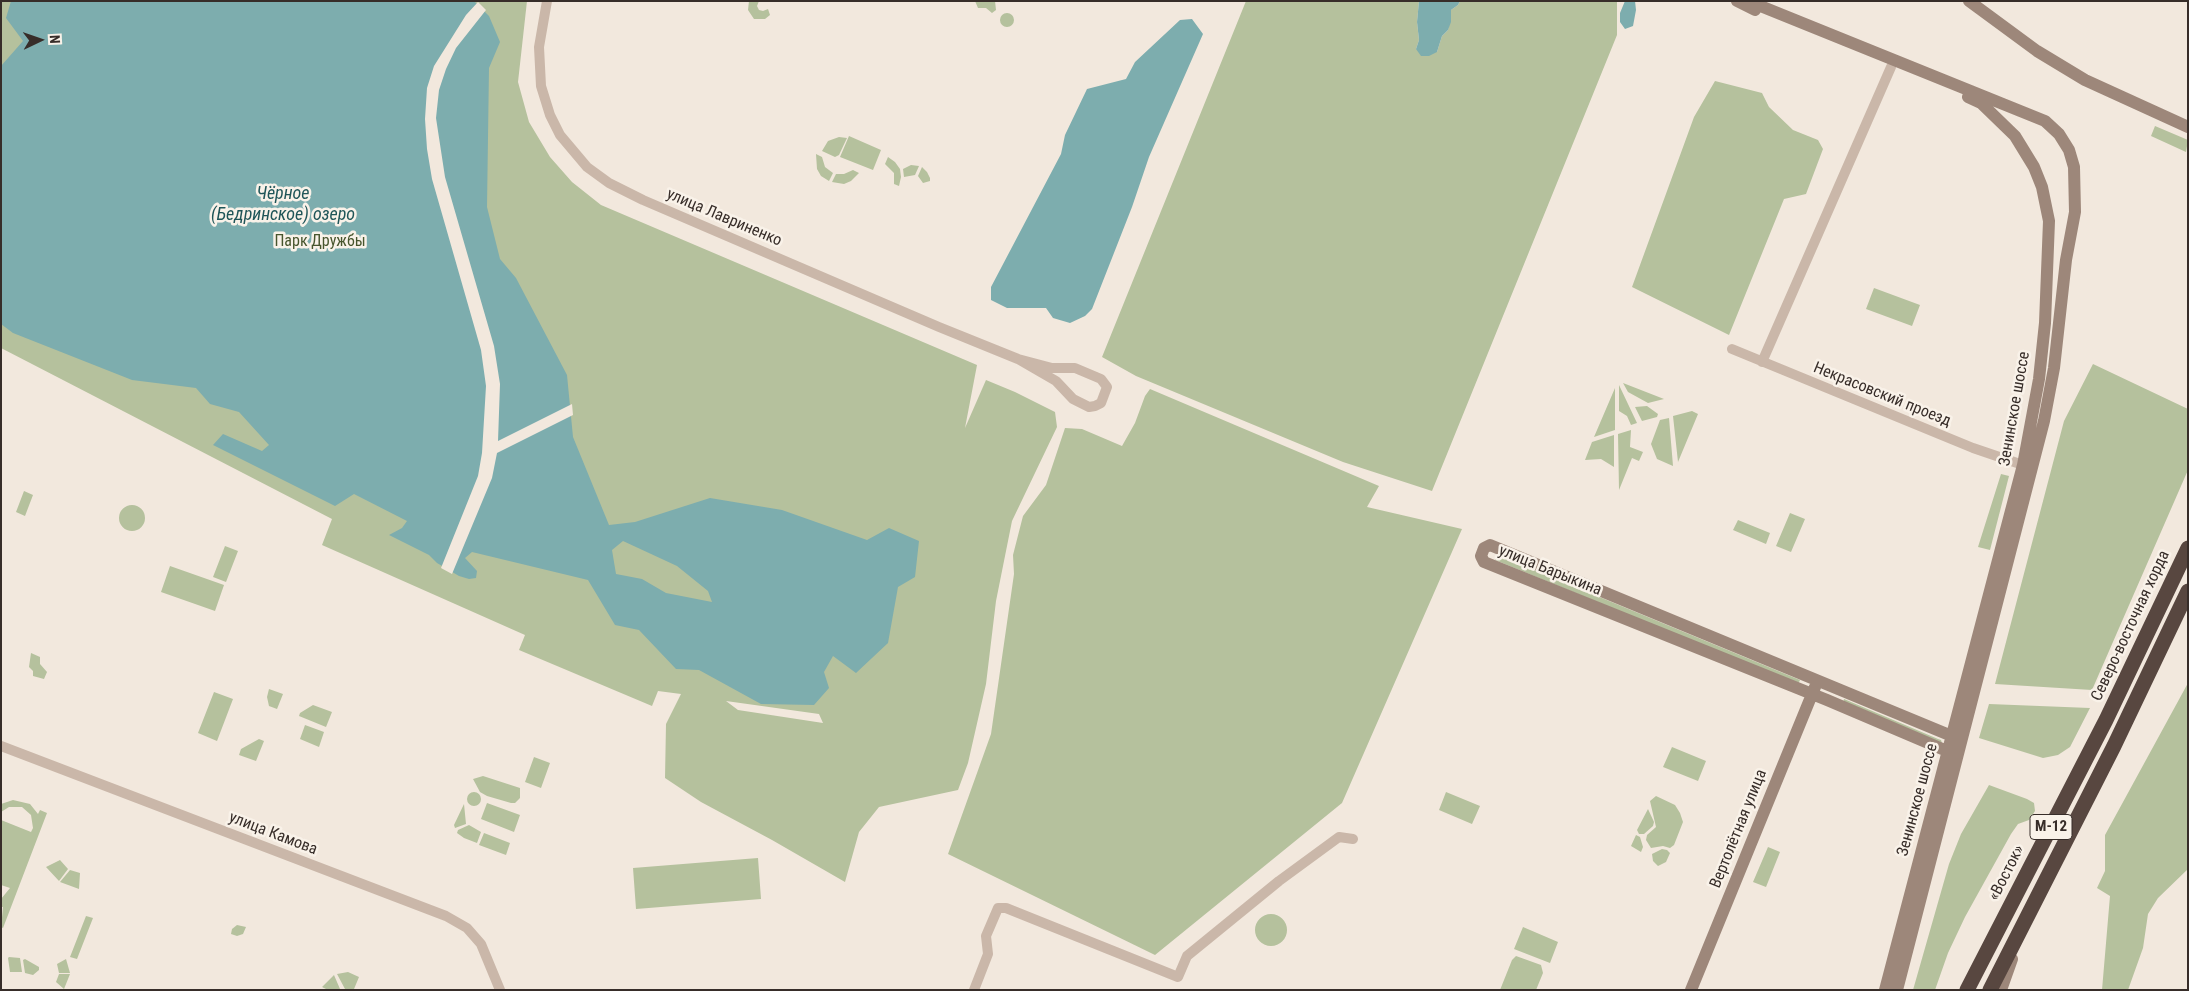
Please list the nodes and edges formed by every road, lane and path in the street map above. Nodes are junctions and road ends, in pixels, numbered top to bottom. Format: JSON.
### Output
{"nodes":[{"id":1,"x":547,"y":1,"type":"edge"},
{"id":2,"x":1737,"y":1,"type":"edge"},
{"id":3,"x":1748,"y":1,"type":"edge"},
{"id":4,"x":1969,"y":1,"type":"edge"},
{"id":5,"x":1890,"y":67,"type":"junction"},
{"id":6,"x":2188,"y":127,"type":"edge"},
{"id":7,"x":1732,"y":349,"type":"dead end"},
{"id":8,"x":1018,"y":359,"type":"junction"},
{"id":9,"x":1762,"y":362,"type":"junction"},
{"id":10,"x":2023,"y":465,"type":"junction"},
{"id":11,"x":2188,"y":548,"type":"edge"},
{"id":12,"x":2188,"y":591,"type":"edge"},
{"id":13,"x":1818,"y":680,"type":"junction"},
{"id":14,"x":1812,"y":694,"type":"junction"},
{"id":15,"x":2106,"y":720,"type":"joint"},
{"id":16,"x":1956,"y":738,"type":"junction"},
{"id":17,"x":1,"y":746,"type":"edge"},
{"id":18,"x":1952,"y":753,"type":"junction"},
{"id":19,"x":1353,"y":839,"type":"dead end"},
{"id":20,"x":2023,"y":925,"type":"junction"},
{"id":21,"x":500,"y":990,"type":"edge"},
{"id":22,"x":974,"y":990,"type":"edge"},
{"id":23,"x":1691,"y":990,"type":"edge"},
{"id":24,"x":1885,"y":990,"type":"edge"},
{"id":25,"x":1896,"y":990,"type":"edge"},
{"id":26,"x":1968,"y":990,"type":"edge"},
{"id":27,"x":1990,"y":990,"type":"edge"},
{"id":28,"x":2001,"y":990,"type":"edge"}],
"edges":[{"from":1,"to":8,"type":"street","name":"улица Лавриненко"},
{"from":2,"to":5,"type":"main road","name":"Зенинское шоссе"},
{"from":3,"to":16,"type":"main road","name":"Зенинское шоссе"},
{"from":4,"to":6,"type":"main road"},
{"from":5,"to":9,"type":"street"},
{"from":5,"to":10,"type":"main road","name":"Зенинское шоссе"},
{"from":7,"to":9,"type":"street","name":"Некрасовский проезд"},
{"from":8,"to":8,"type":"street"},
{"from":9,"to":10,"type":"street","name":"Некрасовский проезд"},
{"from":10,"to":16,"type":"main road","name":"Зенинское шоссе"},
{"from":11,"to":15,"type":"highway","name":"Северо-восточная хорда"},
{"from":12,"to":20,"type":"highway","number":"М-12"},
{"from":13,"to":14,"type":"main road","name":"Вертолётная улица"},
{"from":13,"to":14,"type":"main road","name":"улица Барыкина"},
{"from":13,"to":16,"type":"main road","name":"улица Барыкина"},
{"from":14,"to":18,"type":"main road","name":"улица Барыкина"},
{"from":14,"to":23,"type":"main road","name":"Вертолётная улица"},
{"from":15,"to":26,"type":"highway","name":"«Восток»","number":"М-12"},
{"from":16,"to":18,"type":"main road","name":"Зенинское шоссе"},
{"from":17,"to":21,"type":"street","name":"улица Камова"},
{"from":18,"to":24,"type":"main road","name":"Зенинское шоссе"},
{"from":18,"to":25,"type":"main road"},
{"from":19,"to":22,"type":"street"},
{"from":20,"to":27,"type":"highway","number":"М-12"},
{"from":20,"to":28,"type":"main road"}]}
